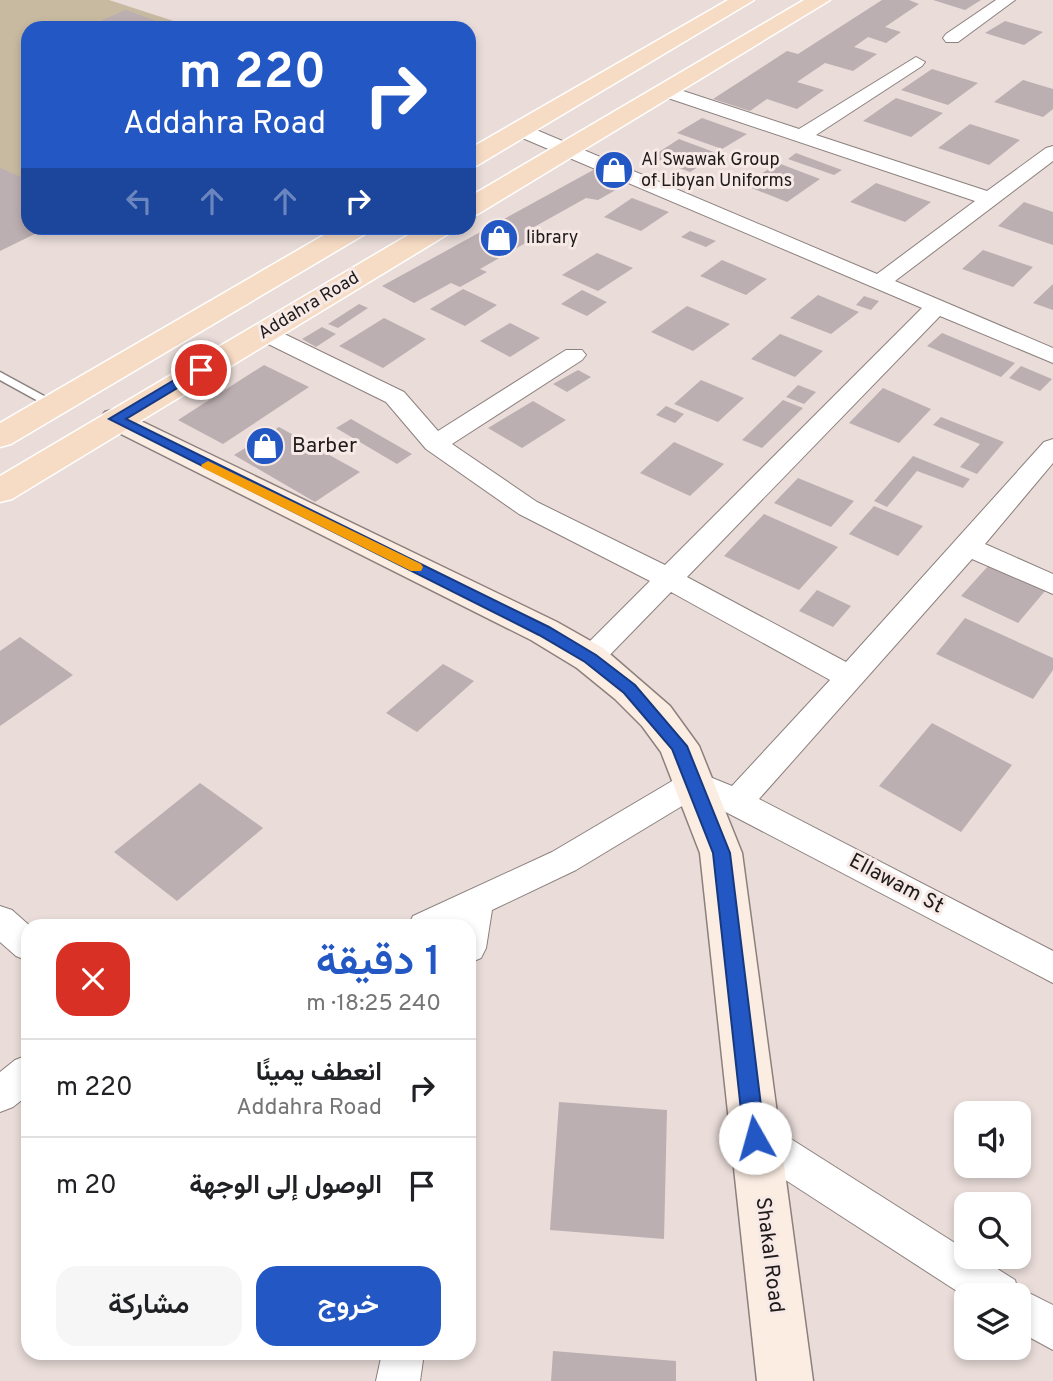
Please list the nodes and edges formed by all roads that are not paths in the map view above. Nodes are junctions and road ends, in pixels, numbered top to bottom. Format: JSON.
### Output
{"nodes":[{"id":1,"x":743,"y":0,"type":"edge"},
{"id":2,"x":819,"y":0,"type":"edge"},
{"id":3,"x":1007,"y":0,"type":"edge"},
{"id":4,"x":952,"y":38,"type":"dead end"},
{"id":5,"x":916,"y":62,"type":"dead end"},
{"id":6,"x":665,"y":91,"type":"junction"},
{"id":7,"x":520,"y":130,"type":"junction"},
{"id":8,"x":801,"y":136,"type":"junction"},
{"id":9,"x":568,"y":148,"type":"junction"},
{"id":10,"x":1053,"y":152,"type":"edge"},
{"id":11,"x":476,"y":156,"type":"edge"},
{"id":12,"x":990,"y":199,"type":"junction"},
{"id":13,"x":476,"y":204,"type":"edge"},
{"id":14,"x":343,"y":235,"type":"edge"},
{"id":15,"x":426,"y":235,"type":"edge"},
{"id":16,"x":881,"y":281,"type":"junction"},
{"id":17,"x":937,"y":306,"type":"junction"},
{"id":18,"x":264,"y":333,"type":"junction"},
{"id":19,"x":575,"y":355,"type":"dead end"},
{"id":20,"x":1053,"y":356,"type":"edge"},
{"id":21,"x":0,"y":375,"type":"edge"},
{"id":22,"x":53,"y":405,"type":"junction"},
{"id":23,"x":116,"y":419,"type":"junction"},
{"id":24,"x":0,"y":437,"type":"edge"},
{"id":25,"x":435,"y":444,"type":"junction"},
{"id":26,"x":1053,"y":447,"type":"edge"},
{"id":27,"x":0,"y":491,"type":"edge"},
{"id":28,"x":968,"y":547,"type":"junction"},
{"id":29,"x":669,"y":579,"type":"junction"},
{"id":30,"x":1053,"y":584,"type":"edge"},
{"id":31,"x":590,"y":659,"type":"junction"},
{"id":32,"x":851,"y":678,"type":"junction"},
{"id":33,"x":695,"y":783,"type":"junction"},
{"id":34,"x":737,"y":802,"type":"junction"},
{"id":35,"x":477,"y":900,"type":"junction"},
{"id":36,"x":439,"y":919,"type":"edge"},
{"id":37,"x":474,"y":919,"type":"edge"},
{"id":38,"x":0,"y":920,"type":"edge"},
{"id":39,"x":21,"y":940,"type":"edge"},
{"id":40,"x":1053,"y":968,"type":"edge"},
{"id":41,"x":21,"y":1078,"type":"edge"},
{"id":42,"x":0,"y":1096,"type":"edge"},
{"id":43,"x":755,"y":1138,"type":"junction"},
{"id":44,"x":981,"y":1283,"type":"edge"},
{"id":45,"x":1031,"y":1315,"type":"edge"},
{"id":46,"x":1053,"y":1329,"type":"edge"},
{"id":47,"x":402,"y":1360,"type":"edge"},
{"id":48,"x":398,"y":1381,"type":"edge"},
{"id":49,"x":785,"y":1381,"type":"edge"}],
"edges":[{"from":1,"to":7,"type":"main road"},
{"from":2,"to":6,"type":"main road"},
{"from":3,"to":4,"type":"street"},
{"from":5,"to":8,"type":"street"},
{"from":6,"to":8,"type":"street"},
{"from":6,"to":9,"type":"main road"},
{"from":7,"to":9,"type":"street"},
{"from":7,"to":11,"type":"main road"},
{"from":8,"to":12,"type":"street"},
{"from":9,"to":13,"type":"main road"},
{"from":9,"to":16,"type":"street"},
{"from":10,"to":12,"type":"street"},
{"from":12,"to":16,"type":"street"},
{"from":14,"to":22,"type":"main road"},
{"from":15,"to":18,"type":"main road","name":"Addahra Road"},
{"from":16,"to":17,"type":"street"},
{"from":17,"to":20,"type":"street"},
{"from":17,"to":29,"type":"street"},
{"from":18,"to":23,"type":"main road","name":"Addahra Road"},
{"from":18,"to":25,"type":"street"},
{"from":19,"to":25,"type":"street"},
{"from":21,"to":22,"type":"lane"},
{"from":22,"to":24,"type":"main road"},
{"from":23,"to":27,"type":"main road","name":"Addahra Road"},
{"from":23,"to":31,"type":"main road","name":"Shakal Road"},
{"from":25,"to":29,"type":"street"},
{"from":26,"to":28,"type":"street"},
{"from":28,"to":30,"type":"street"},
{"from":28,"to":32,"type":"street"},
{"from":29,"to":31,"type":"street"},
{"from":29,"to":32,"type":"street"},
{"from":31,"to":33,"type":"main road","name":"Shakal Road"},
{"from":32,"to":34,"type":"street"},
{"from":33,"to":34,"type":"street","name":"Ellawam St"},
{"from":33,"to":35,"type":"street"},
{"from":33,"to":43,"type":"main road","name":"Shakal Road"},
{"from":34,"to":40,"type":"street","name":"Ellawam St"},
{"from":35,"to":36,"type":"street"},
{"from":35,"to":37,"type":"street"},
{"from":38,"to":39,"type":"street"},
{"from":41,"to":42,"type":"street"},
{"from":43,"to":44,"type":"street"},
{"from":43,"to":49,"type":"main road","name":"Shakal Road"},
{"from":45,"to":46,"type":"street"},
{"from":47,"to":48,"type":"street"}]}
